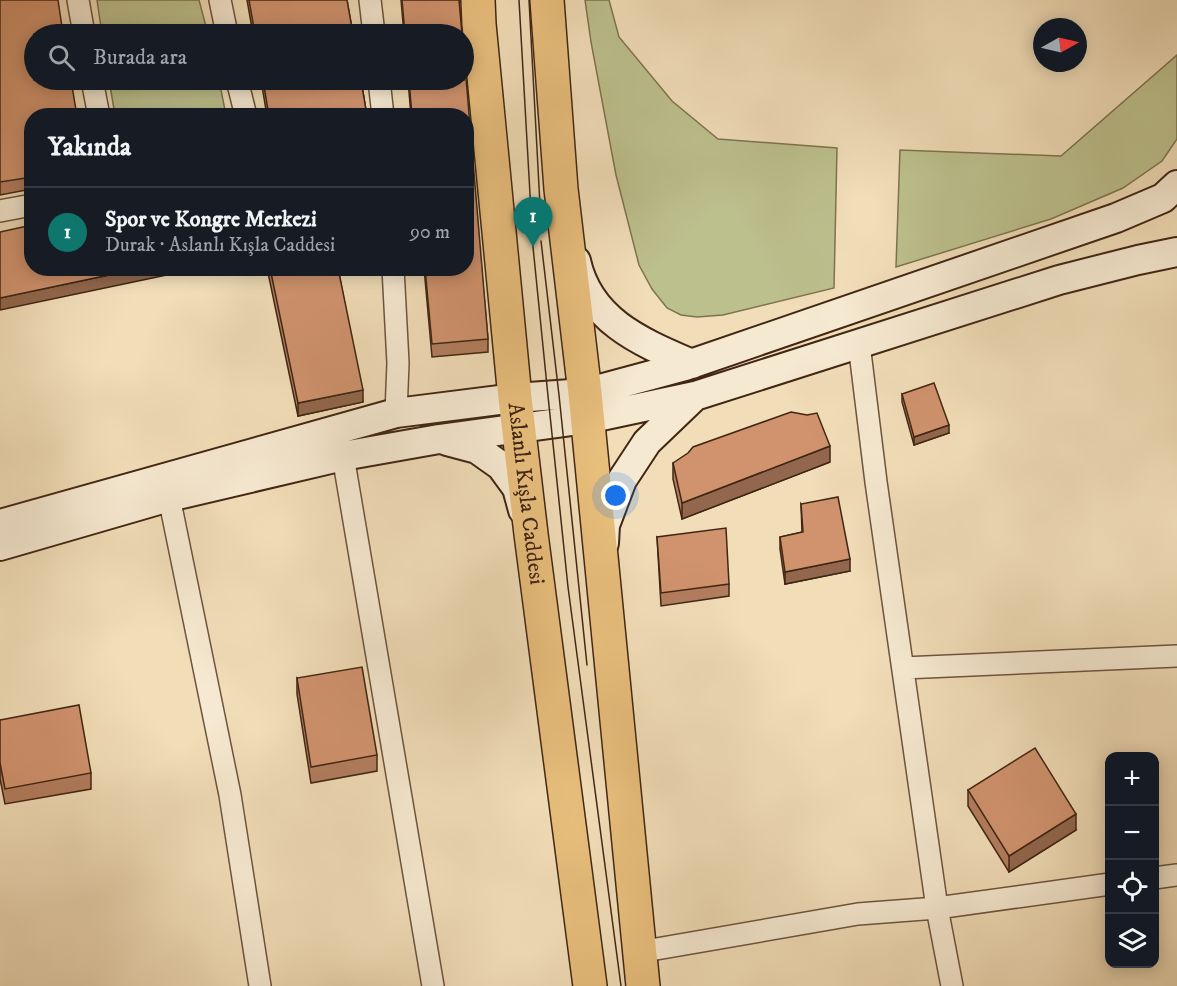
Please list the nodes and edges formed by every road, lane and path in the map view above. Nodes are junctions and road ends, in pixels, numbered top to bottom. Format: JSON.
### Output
{"nodes":[{"id":1,"x":78,"y":0,"type":"edge"},
{"id":2,"x":220,"y":0,"type":"edge"},
{"id":3,"x":370,"y":0,"type":"edge"},
{"id":4,"x":478,"y":0,"type":"edge"},
{"id":5,"x":547,"y":0,"type":"edge"},
{"id":6,"x":82,"y":24,"type":"edge"},
{"id":7,"x":225,"y":24,"type":"edge"},
{"id":8,"x":373,"y":24,"type":"edge"},
{"id":9,"x":94,"y":90,"type":"edge"},
{"id":10,"x":240,"y":90,"type":"edge"},
{"id":11,"x":380,"y":90,"type":"edge"},
{"id":12,"x":97,"y":108,"type":"edge"},
{"id":13,"x":244,"y":108,"type":"edge"},
{"id":14,"x":382,"y":108,"type":"edge"},
{"id":15,"x":1177,"y":184,"type":"edge"},
{"id":16,"x":561,"y":189,"type":"junction"},
{"id":17,"x":24,"y":206,"type":"edge"},
{"id":18,"x":0,"y":211,"type":"edge"},
{"id":19,"x":1177,"y":252,"type":"edge"},
{"id":20,"x":393,"y":276,"type":"edge"},
{"id":21,"x":859,"y":344,"type":"junction"},
{"id":22,"x":692,"y":364,"type":"junction"},
{"id":23,"x":694,"y":396,"type":"junction"},
{"id":24,"x":586,"y":406,"type":"junction"},
{"id":25,"x":396,"y":413,"type":"junction"},
{"id":26,"x":516,"y":413,"type":"junction"},
{"id":27,"x":440,"y":439,"type":"junction"},
{"id":28,"x":343,"y":456,"type":"junction"},
{"id":29,"x":169,"y":497,"type":"junction"},
{"id":30,"x":0,"y":524,"type":"edge"},
{"id":31,"x":531,"y":534,"type":"junction"},
{"id":32,"x":0,"y":547,"type":"edge"},
{"id":33,"x":603,"y":569,"type":"junction"},
{"id":34,"x":1177,"y":656,"type":"edge"},
{"id":35,"x":903,"y":668,"type":"junction"},
{"id":36,"x":1177,"y":875,"type":"edge"},
{"id":37,"x":1159,"y":877,"type":"edge"},
{"id":38,"x":1105,"y":885,"type":"edge"},
{"id":39,"x":937,"y":908,"type":"junction"},
{"id":40,"x":639,"y":952,"type":"junction"},
{"id":41,"x":260,"y":986,"type":"edge"},
{"id":42,"x":434,"y":986,"type":"edge"},
{"id":43,"x":590,"y":986,"type":"edge"},
{"id":44,"x":643,"y":986,"type":"edge"},
{"id":45,"x":952,"y":986,"type":"edge"}],
"edges":[{"from":1,"to":6,"type":"street"},
{"from":2,"to":7,"type":"street"},
{"from":3,"to":8,"type":"street"},
{"from":4,"to":26,"type":"main road","name":"Aslanlı Kışla Caddesi"},
{"from":5,"to":16,"type":"main road"},
{"from":9,"to":12,"type":"street"},
{"from":10,"to":13,"type":"street"},
{"from":11,"to":14,"type":"street"},
{"from":15,"to":22,"type":"street"},
{"from":16,"to":22,"type":"street"},
{"from":16,"to":24,"type":"main road"},
{"from":17,"to":18,"type":"street"},
{"from":19,"to":21,"type":"street"},
{"from":20,"to":25,"type":"street"},
{"from":21,"to":23,"type":"street"},
{"from":21,"to":35,"type":"street"},
{"from":22,"to":24,"type":"street"},
{"from":23,"to":24,"type":"street"},
{"from":23,"to":33,"type":"street"},
{"from":24,"to":26,"type":"street"},
{"from":24,"to":33,"type":"main road"},
{"from":25,"to":26,"type":"street"},
{"from":25,"to":30,"type":"street"},
{"from":26,"to":27,"type":"street"},
{"from":26,"to":31,"type":"main road","name":"Aslanlı Kışla Caddesi"},
{"from":27,"to":28,"type":"street"},
{"from":27,"to":31,"type":"street"},
{"from":28,"to":29,"type":"street"},
{"from":28,"to":42,"type":"street"},
{"from":29,"to":32,"type":"street"},
{"from":29,"to":41,"type":"street"},
{"from":31,"to":43,"type":"main road","name":"Aslanlı Kışla Caddesi"},
{"from":33,"to":40,"type":"main road"},
{"from":34,"to":35,"type":"street"},
{"from":35,"to":39,"type":"street"},
{"from":36,"to":37,"type":"street"},
{"from":38,"to":39,"type":"street"},
{"from":39,"to":40,"type":"street"},
{"from":39,"to":45,"type":"street"},
{"from":40,"to":44,"type":"main road"}]}
